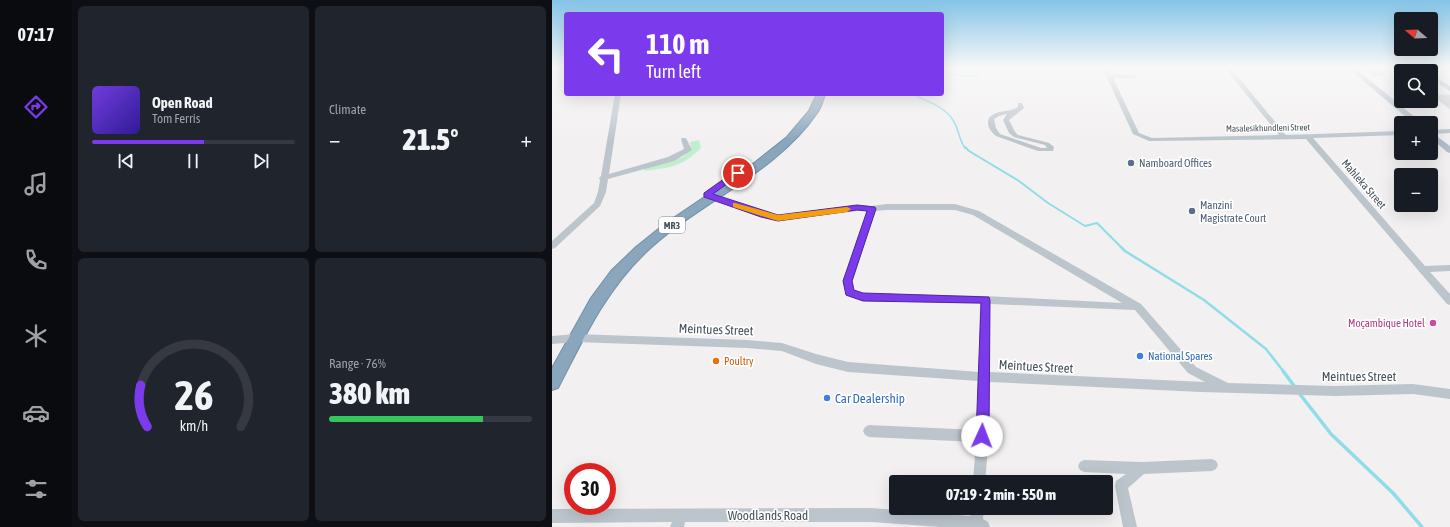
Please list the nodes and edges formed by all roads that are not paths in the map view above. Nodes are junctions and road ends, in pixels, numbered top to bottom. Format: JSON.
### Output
{"nodes":[{"id":1,"x":1116,"y":92,"type":"edge"},
{"id":2,"x":1247,"y":92,"type":"edge"},
{"id":3,"x":1380,"y":92,"type":"edge"},
{"id":4,"x":618,"y":96,"type":"edge"},
{"id":5,"x":816,"y":96,"type":"edge"},
{"id":6,"x":820,"y":96,"type":"edge"},
{"id":7,"x":1019,"y":108,"type":"joint"},
{"id":8,"x":1410,"y":116,"type":"edge"},
{"id":9,"x":1450,"y":131,"type":"edge"},
{"id":10,"x":1438,"y":132,"type":"edge"},
{"id":11,"x":1394,"y":133,"type":"edge"},
{"id":12,"x":1283,"y":136,"type":"junction"},
{"id":13,"x":1308,"y":137,"type":"junction"},
{"id":14,"x":684,"y":139,"type":"dead end"},
{"id":15,"x":1438,"y":139,"type":"edge"},
{"id":16,"x":1450,"y":150,"type":"edge"},
{"id":17,"x":603,"y":178,"type":"junction"},
{"id":18,"x":710,"y":196,"type":"junction"},
{"id":19,"x":872,"y":209,"type":"junction"},
{"id":20,"x":552,"y":246,"type":"edge"},
{"id":21,"x":1450,"y":268,"type":"edge"},
{"id":22,"x":1423,"y":269,"type":"junction"},
{"id":23,"x":986,"y":300,"type":"junction"},
{"id":24,"x":1450,"y":301,"type":"edge"},
{"id":25,"x":1138,"y":307,"type":"junction"},
{"id":26,"x":571,"y":339,"type":"junction"},
{"id":27,"x":552,"y":340,"type":"edge"},
{"id":28,"x":552,"y":366,"type":"edge"},
{"id":29,"x":984,"y":377,"type":"junction"},
{"id":30,"x":552,"y":383,"type":"edge"},
{"id":31,"x":1228,"y":388,"type":"junction"},
{"id":32,"x":1450,"y":394,"type":"edge"},
{"id":33,"x":869,"y":432,"type":"dead end"},
{"id":34,"x":982,"y":436,"type":"junction"},
{"id":35,"x":1084,"y":466,"type":"dead end"},
{"id":36,"x":1212,"y":466,"type":"dead end"},
{"id":37,"x":1142,"y":468,"type":"junction"},
{"id":38,"x":979,"y":475,"type":"edge"},
{"id":39,"x":978,"y":515,"type":"edge"},
{"id":40,"x":552,"y":516,"type":"edge"},
{"id":41,"x":679,"y":521,"type":"edge"},
{"id":42,"x":980,"y":525,"type":"edge"},
{"id":43,"x":1130,"y":527,"type":"edge"}],
"edges":[{"from":1,"to":12,"type":"street","name":"Masalesikhundleni Street"},
{"from":2,"to":12,"type":"street"},
{"from":3,"to":8,"type":"main road"},
{"from":4,"to":17,"type":"street"},
{"from":5,"to":18,"type":"highway","number":"MR3"},
{"from":6,"to":18,"type":"highway","number":"MR3"},
{"from":7,"to":7,"type":"street"},
{"from":9,"to":10,"type":"street"},
{"from":11,"to":13,"type":"street","name":"Masalesikhundleni Street"},
{"from":12,"to":13,"type":"street","name":"Masalesikhundleni Street"},
{"from":13,"to":22,"type":"street","name":"Mahleka Street"},
{"from":14,"to":17,"type":"street"},
{"from":15,"to":16,"type":"main road"},
{"from":17,"to":20,"type":"street"},
{"from":18,"to":19,"type":"street"},
{"from":18,"to":26,"type":"highway","number":"MR3"},
{"from":19,"to":23,"type":"street"},
{"from":19,"to":25,"type":"street"},
{"from":21,"to":22,"type":"street"},
{"from":22,"to":24,"type":"street","name":"Mahleka Street"},
{"from":23,"to":25,"type":"street"},
{"from":23,"to":29,"type":"street"},
{"from":25,"to":31,"type":"street"},
{"from":26,"to":27,"type":"street","name":"Meintues Street"},
{"from":26,"to":28,"type":"highway","number":"MR3"},
{"from":26,"to":29,"type":"street","name":"Meintues Street"},
{"from":26,"to":30,"type":"highway","number":"MR3"},
{"from":29,"to":31,"type":"street","name":"Meintues Street"},
{"from":29,"to":34,"type":"street"},
{"from":31,"to":32,"type":"street","name":"Meintues Street"},
{"from":33,"to":34,"type":"street"},
{"from":34,"to":38,"type":"street"},
{"from":35,"to":37,"type":"street"},
{"from":36,"to":37,"type":"street"},
{"from":37,"to":43,"type":"street"},
{"from":39,"to":42,"type":"street"},
{"from":40,"to":41,"type":"street","name":"Woodlands Road"},
{"from":41,"to":42,"type":"street","name":"Woodlands Road"}]}
